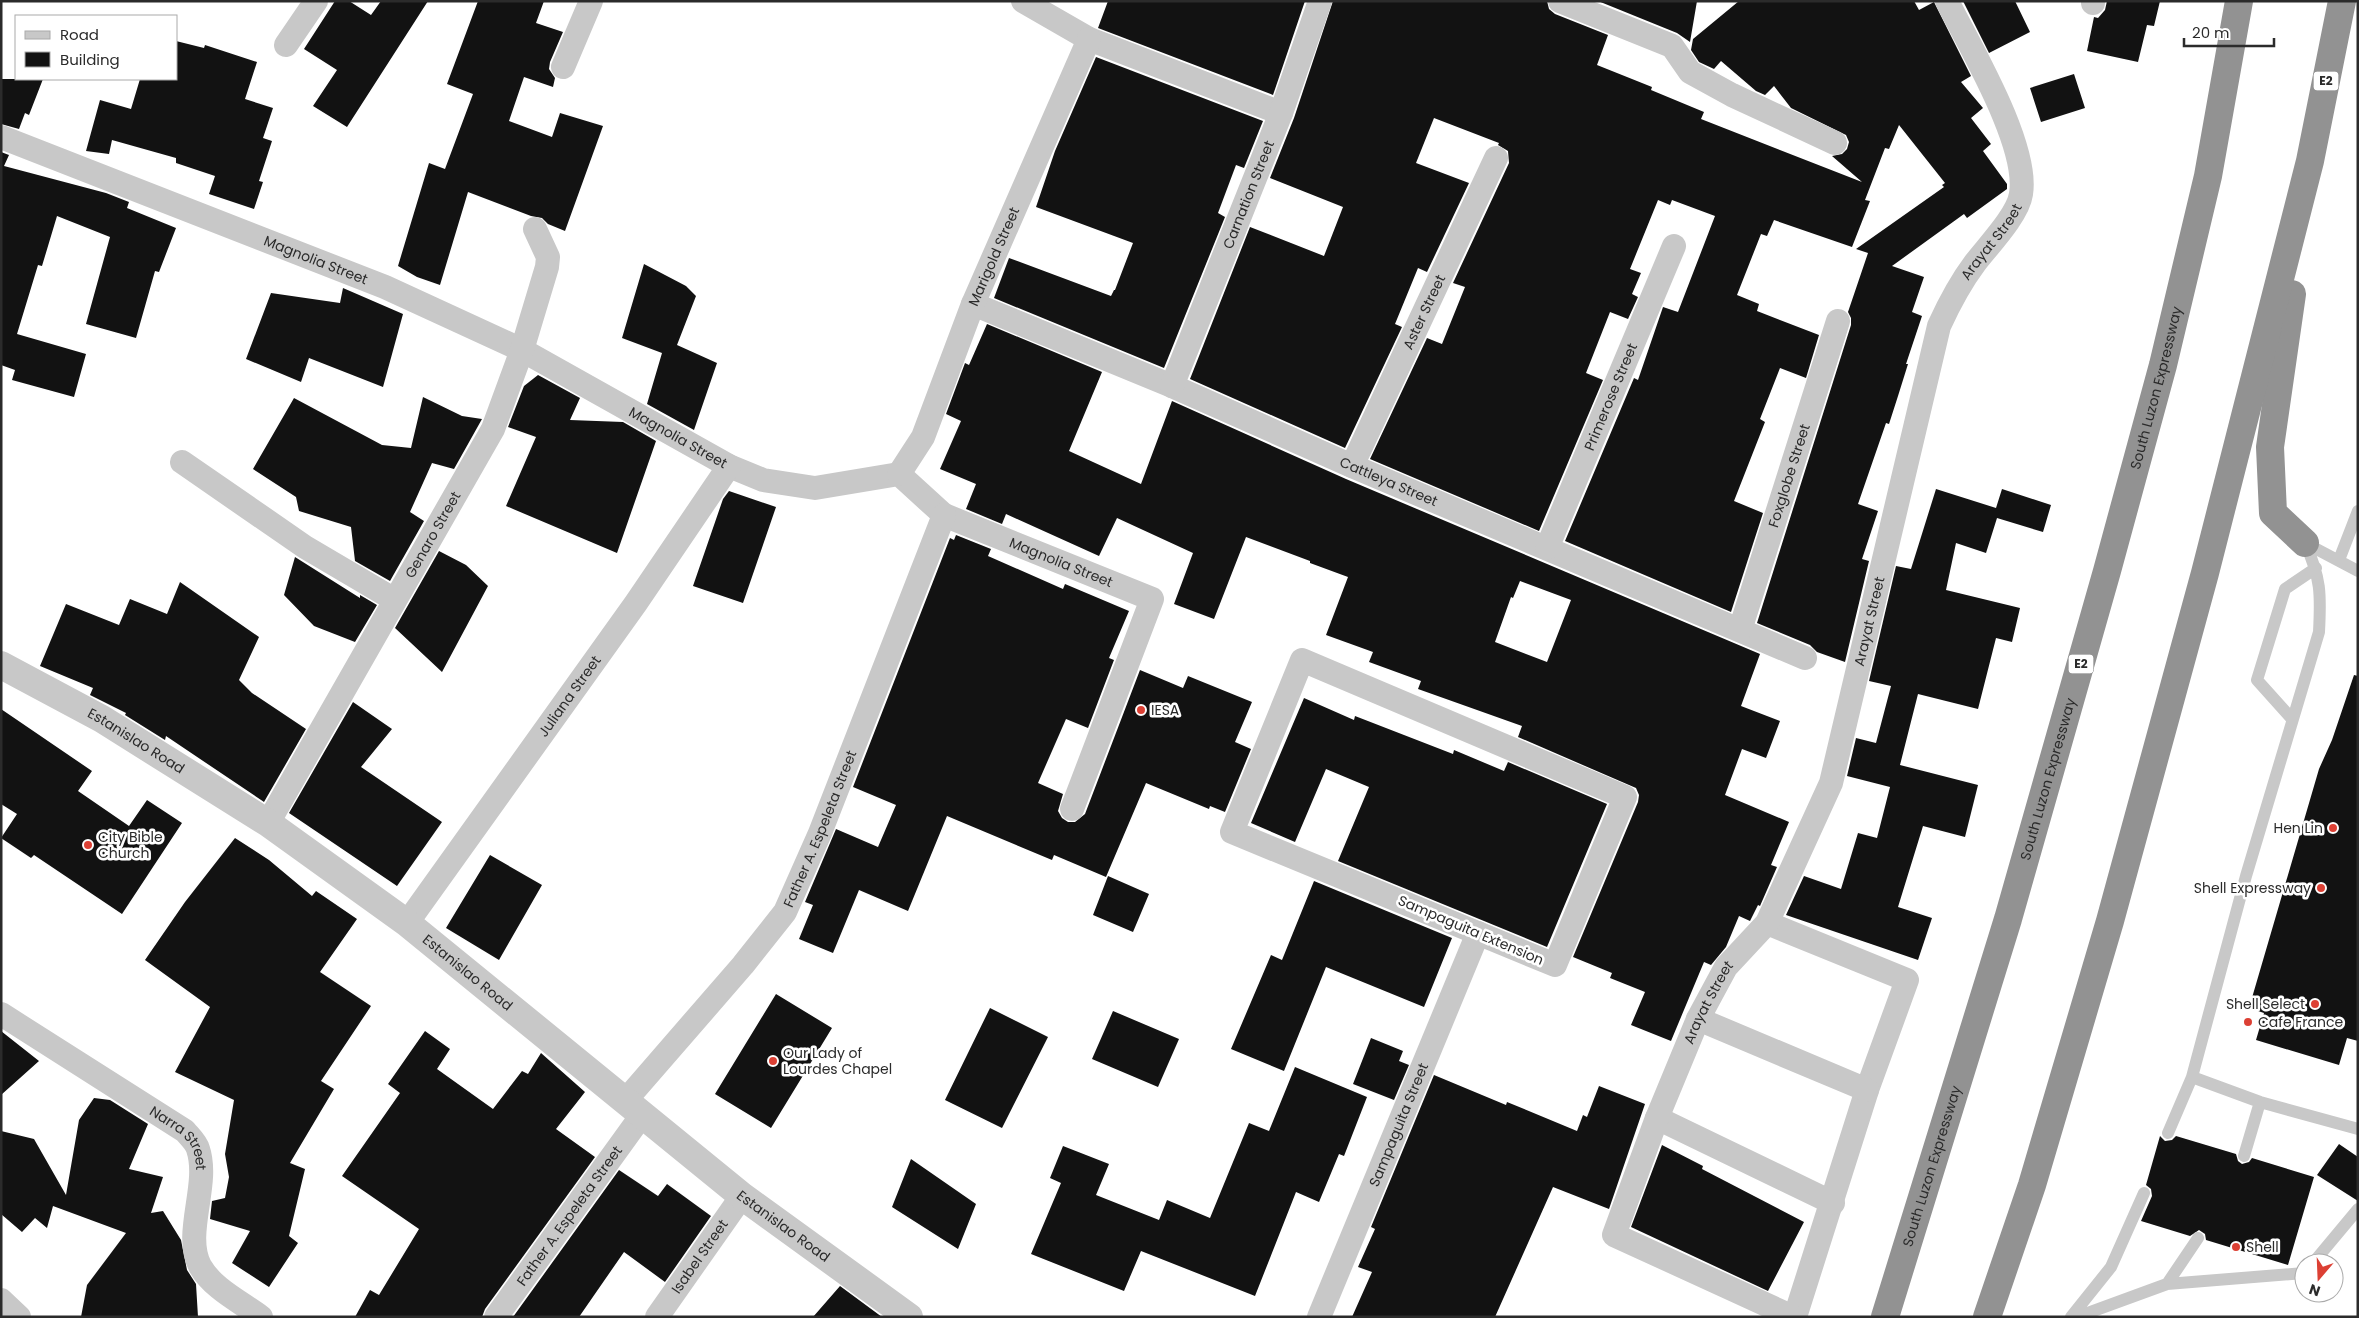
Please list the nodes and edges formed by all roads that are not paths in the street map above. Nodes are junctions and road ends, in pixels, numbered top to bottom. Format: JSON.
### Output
{"nodes":[{"id":1,"x":316,"y":1,"type":"edge"},
{"id":2,"x":591,"y":1,"type":"edge"},
{"id":3,"x":1023,"y":1,"type":"edge"},
{"id":4,"x":1320,"y":1,"type":"edge"},
{"id":5,"x":1560,"y":1,"type":"edge"},
{"id":6,"x":1947,"y":1,"type":"edge"},
{"id":7,"x":2240,"y":1,"type":"edge"},
{"id":8,"x":2342,"y":1,"type":"edge"},
{"id":9,"x":1088,"y":39,"type":"junction"},
{"id":10,"x":286,"y":45,"type":"dead end"},
{"id":11,"x":563,"y":67,"type":"dead end"},
{"id":12,"x":1281,"y":113,"type":"junction"},
{"id":13,"x":1,"y":137,"type":"edge"},
{"id":14,"x":1835,"y":143,"type":"dead end"},
{"id":15,"x":1496,"y":158,"type":"dead end"},
{"id":16,"x":2310,"y":161,"type":"junction"},
{"id":17,"x":535,"y":229,"type":"dead end"},
{"id":18,"x":1674,"y":246,"type":"dead end"},
{"id":19,"x":974,"y":304,"type":"junction"},
{"id":20,"x":1838,"y":321,"type":"dead end"},
{"id":21,"x":522,"y":350,"type":"junction"},
{"id":22,"x":1172,"y":386,"type":"junction"},
{"id":23,"x":182,"y":462,"type":"dead end"},
{"id":24,"x":729,"y":466,"type":"junction"},
{"id":25,"x":1352,"y":466,"type":"junction"},
{"id":26,"x":899,"y":474,"type":"junction"},
{"id":27,"x":2358,"y":512,"type":"edge"},
{"id":28,"x":944,"y":515,"type":"junction"},
{"id":29,"x":2305,"y":544,"type":"junction"},
{"id":30,"x":1546,"y":548,"type":"junction"},
{"id":31,"x":2339,"y":560,"type":"junction"},
{"id":32,"x":2316,"y":568,"type":"junction"},
{"id":33,"x":2357,"y":574,"type":"edge"},
{"id":34,"x":395,"y":600,"type":"junction"},
{"id":35,"x":1740,"y":630,"type":"junction"},
{"id":36,"x":1805,"y":658,"type":"dead end"},
{"id":37,"x":1,"y":666,"type":"edge"},
{"id":38,"x":2292,"y":719,"type":"junction"},
{"id":39,"x":1072,"y":809,"type":"dead end"},
{"id":40,"x":268,"y":823,"type":"junction"},
{"id":41,"x":407,"y":923,"type":"junction"},
{"id":42,"x":1767,"y":923,"type":"junction"},
{"id":43,"x":1478,"y":933,"type":"junction"},
{"id":44,"x":1,"y":1014,"type":"edge"},
{"id":45,"x":1698,"y":1019,"type":"junction"},
{"id":46,"x":2192,"y":1077,"type":"junction"},
{"id":47,"x":1867,"y":1090,"type":"junction"},
{"id":48,"x":2260,"y":1102,"type":"junction"},
{"id":49,"x":634,"y":1108,"type":"junction"},
{"id":50,"x":1657,"y":1118,"type":"junction"},
{"id":51,"x":2358,"y":1129,"type":"edge"},
{"id":52,"x":2168,"y":1134,"type":"dead end"},
{"id":53,"x":2244,"y":1156,"type":"dead end"},
{"id":54,"x":2144,"y":1193,"type":"dead end"},
{"id":55,"x":742,"y":1196,"type":"junction"},
{"id":56,"x":1833,"y":1203,"type":"junction"},
{"id":57,"x":2358,"y":1209,"type":"edge"},
{"id":58,"x":2198,"y":1238,"type":"dead end"},
{"id":59,"x":2321,"y":1253,"type":"edge"},
{"id":60,"x":2294,"y":1274,"type":"edge"},
{"id":61,"x":2167,"y":1284,"type":"junction"},
{"id":62,"x":1,"y":1300,"type":"edge"},
{"id":63,"x":19,"y":1317,"type":"edge"},
{"id":64,"x":261,"y":1317,"type":"edge"},
{"id":65,"x":496,"y":1317,"type":"edge"},
{"id":66,"x":657,"y":1317,"type":"edge"},
{"id":67,"x":908,"y":1317,"type":"edge"},
{"id":68,"x":1319,"y":1317,"type":"edge"},
{"id":69,"x":1794,"y":1317,"type":"edge"},
{"id":70,"x":1885,"y":1317,"type":"edge"},
{"id":71,"x":1987,"y":1317,"type":"edge"},
{"id":72,"x":2071,"y":1317,"type":"edge"},
{"id":73,"x":2077,"y":1317,"type":"edge"}],
"edges":[{"from":1,"to":10,"type":"street"},
{"from":2,"to":11,"type":"street"},
{"from":3,"to":9,"type":"street"},
{"from":4,"to":12,"type":"street","name":"Carnation Street"},
{"from":5,"to":14,"type":"street"},
{"from":6,"to":42,"type":"street","name":"Arayat Street"},
{"from":7,"to":70,"type":"highway","name":"South Luzon Expressway","number":"E2"},
{"from":8,"to":16,"type":"highway","number":"E2"},
{"from":9,"to":12,"type":"street"},
{"from":9,"to":19,"type":"street","name":"Marigold Street"},
{"from":12,"to":22,"type":"street","name":"Carnation Street"},
{"from":13,"to":21,"type":"street","name":"Magnolia Street"},
{"from":15,"to":25,"type":"street","name":"Aster Street"},
{"from":16,"to":29,"type":"highway"},
{"from":16,"to":71,"type":"highway","number":"E2"},
{"from":17,"to":21,"type":"street","name":"Genaro Street"},
{"from":18,"to":30,"type":"street","name":"Primerose Street"},
{"from":19,"to":22,"type":"street","name":"Cattleya Street"},
{"from":19,"to":26,"type":"street","name":"Marigold Street"},
{"from":20,"to":35,"type":"street","name":"Foxglobe Street"},
{"from":21,"to":24,"type":"street","name":"Magnolia Street"},
{"from":21,"to":34,"type":"street","name":"Genaro Street"},
{"from":22,"to":25,"type":"street","name":"Cattleya Street"},
{"from":23,"to":34,"type":"street"},
{"from":24,"to":26,"type":"street","name":"Magnolia Street"},
{"from":24,"to":41,"type":"street","name":"Juliana Street"},
{"from":25,"to":30,"type":"street","name":"Cattleya Street"},
{"from":26,"to":28,"type":"street","name":"Magnolia Street"},
{"from":27,"to":31,"type":"lane"},
{"from":28,"to":39,"type":"street","name":"Magnolia Street"},
{"from":28,"to":49,"type":"street","name":"Father A. Espeleta Street"},
{"from":29,"to":31,"type":"lane"},
{"from":29,"to":32,"type":"lane"},
{"from":30,"to":35,"type":"street","name":"Cattleya Street"},
{"from":31,"to":33,"type":"lane"},
{"from":32,"to":38,"type":"lane"},
{"from":32,"to":38,"type":"lane"},
{"from":34,"to":40,"type":"street","name":"Genaro Street"},
{"from":35,"to":36,"type":"street","name":"Cattleya Street"},
{"from":37,"to":40,"type":"street","name":"Estanislao Road"},
{"from":38,"to":46,"type":"lane"},
{"from":40,"to":41,"type":"street","name":"Estanislao Road"},
{"from":41,"to":49,"type":"street","name":"Estanislao Road"},
{"from":42,"to":45,"type":"street","name":"Arayat Street"},
{"from":42,"to":47,"type":"street"},
{"from":43,"to":43,"type":"street","name":"Sampaguita Extension"},
{"from":43,"to":68,"type":"street","name":"Sampaguita Street"},
{"from":44,"to":64,"type":"street","name":"Narra Street"},
{"from":45,"to":47,"type":"street"},
{"from":45,"to":50,"type":"street","name":"Arayat Street"},
{"from":46,"to":48,"type":"lane"},
{"from":46,"to":52,"type":"lane"},
{"from":47,"to":56,"type":"street"},
{"from":48,"to":51,"type":"lane"},
{"from":48,"to":53,"type":"lane"},
{"from":49,"to":55,"type":"street","name":"Estanislao Road"},
{"from":49,"to":65,"type":"street","name":"Father A. Espeleta Street"},
{"from":50,"to":56,"type":"street"},
{"from":50,"to":69,"type":"street","name":"Arayat Street"},
{"from":54,"to":72,"type":"lane"},
{"from":55,"to":66,"type":"street","name":"Isabel Street"},
{"from":55,"to":67,"type":"street","name":"Estanislao Road"},
{"from":56,"to":69,"type":"street"},
{"from":57,"to":59,"type":"lane"},
{"from":58,"to":61,"type":"lane"},
{"from":60,"to":61,"type":"lane"},
{"from":61,"to":73,"type":"lane"},
{"from":62,"to":63,"type":"street"}]}
